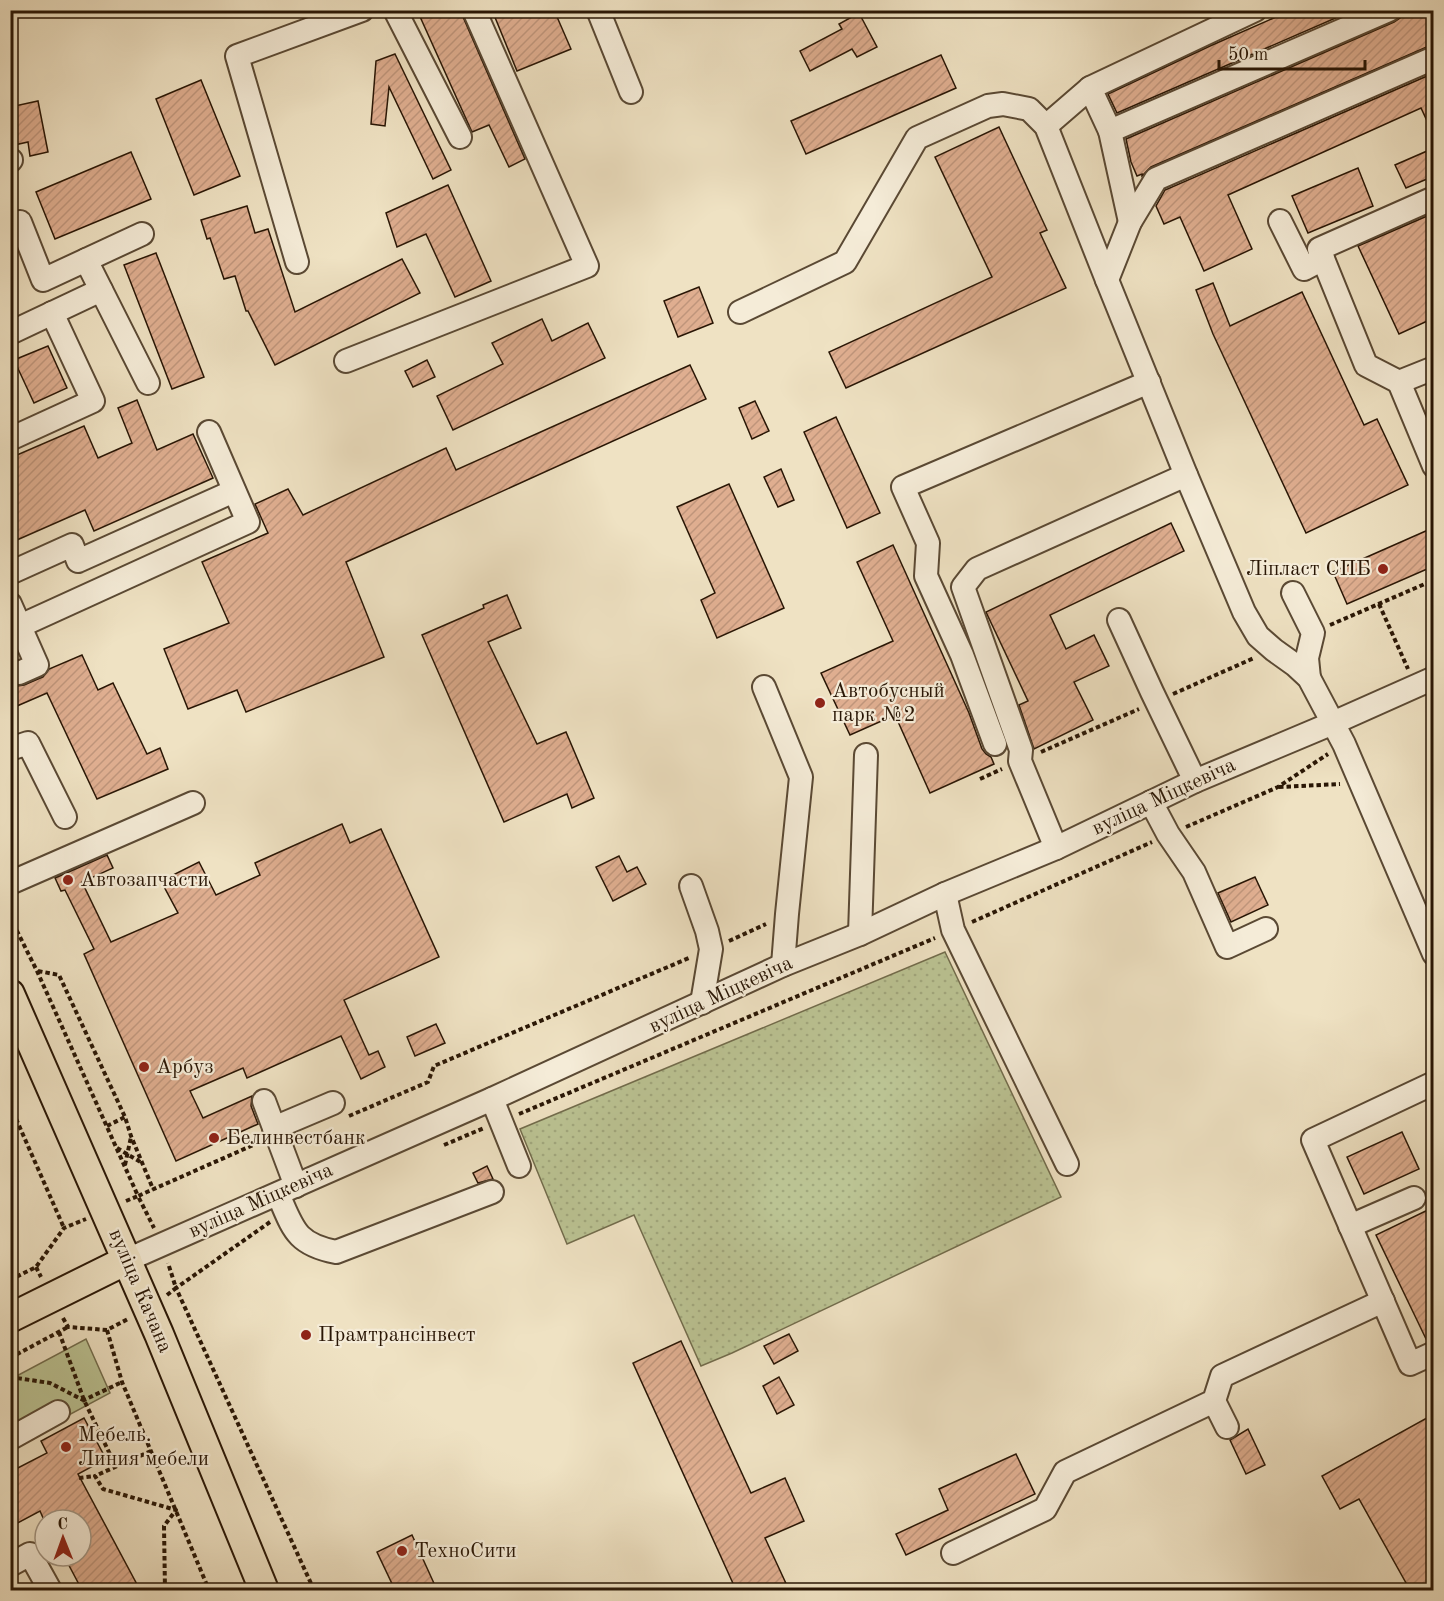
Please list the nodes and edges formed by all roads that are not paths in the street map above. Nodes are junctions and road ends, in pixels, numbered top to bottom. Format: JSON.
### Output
{"nodes":[{"id":1,"x":362,"y":10,"type":"edge"},
{"id":2,"x":395,"y":10,"type":"edge"},
{"id":3,"x":474,"y":10,"type":"edge"},
{"id":4,"x":598,"y":10,"type":"edge"},
{"id":5,"x":1255,"y":10,"type":"edge"},
{"id":6,"x":1389,"y":10,"type":"edge"},
{"id":7,"x":1434,"y":58,"type":"edge"},
{"id":8,"x":1090,"y":88,"type":"junction"},
{"id":9,"x":631,"y":92,"type":"dead end"},
{"id":10,"x":1046,"y":126,"type":"junction"},
{"id":11,"x":1110,"y":131,"type":"junction"},
{"id":12,"x":460,"y":137,"type":"dead end"},
{"id":13,"x":1434,"y":198,"type":"edge"},
{"id":14,"x":1280,"y":221,"type":"dead end"},
{"id":15,"x":1130,"y":222,"type":"junction"},
{"id":16,"x":10,"y":224,"type":"edge"},
{"id":17,"x":142,"y":234,"type":"dead end"},
{"id":18,"x":1323,"y":259,"type":"junction"},
{"id":19,"x":86,"y":260,"type":"junction"},
{"id":20,"x":297,"y":262,"type":"dead end"},
{"id":21,"x":1107,"y":280,"type":"junction"},
{"id":22,"x":101,"y":290,"type":"junction"},
{"id":23,"x":740,"y":312,"type":"dead end"},
{"id":24,"x":51,"y":313,"type":"junction"},
{"id":25,"x":10,"y":333,"type":"edge"},
{"id":26,"x":346,"y":361,"type":"dead end"},
{"id":27,"x":1434,"y":368,"type":"edge"},
{"id":28,"x":1149,"y":382,"type":"junction"},
{"id":29,"x":1399,"y":382,"type":"junction"},
{"id":30,"x":148,"y":383,"type":"dead end"},
{"id":31,"x":209,"y":432,"type":"dead end"},
{"id":32,"x":11,"y":437,"type":"edge"},
{"id":33,"x":1434,"y":466,"type":"edge"},
{"id":34,"x":1186,"y":475,"type":"junction"},
{"id":35,"x":234,"y":491,"type":"junction"},
{"id":36,"x":10,"y":573,"type":"edge"},
{"id":37,"x":1293,"y":593,"type":"dead end"},
{"id":38,"x":10,"y":604,"type":"edge"},
{"id":39,"x":1119,"y":620,"type":"dead end"},
{"id":40,"x":20,"y":626,"type":"junction"},
{"id":41,"x":19,"y":673,"type":"dead end"},
{"id":42,"x":1309,"y":678,"type":"junction"},
{"id":43,"x":1425,"y":682,"type":"edge"},
{"id":44,"x":764,"y":687,"type":"dead end"},
{"id":45,"x":1334,"y":723,"type":"junction"},
{"id":46,"x":995,"y":744,"type":"dead end"},
{"id":47,"x":10,"y":749,"type":"edge"},
{"id":48,"x":866,"y":754,"type":"dead end"},
{"id":49,"x":1195,"y":781,"type":"junction"},
{"id":50,"x":1151,"y":802,"type":"junction"},
{"id":51,"x":193,"y":803,"type":"dead end"},
{"id":52,"x":64,"y":818,"type":"dead end"},
{"id":53,"x":1056,"y":848,"type":"junction"},
{"id":54,"x":10,"y":883,"type":"edge"},
{"id":55,"x":691,"y":886,"type":"dead end"},
{"id":56,"x":945,"y":894,"type":"junction"},
{"id":57,"x":1266,"y":929,"type":"dead end"},
{"id":58,"x":860,"y":934,"type":"junction"},
{"id":59,"x":1434,"y":954,"type":"edge"},
{"id":60,"x":783,"y":965,"type":"junction"},
{"id":61,"x":10,"y":994,"type":"edge"},
{"id":62,"x":702,"y":1003,"type":"junction"},
{"id":63,"x":1434,"y":1083,"type":"edge"},
{"id":64,"x":492,"y":1099,"type":"junction"},
{"id":65,"x":264,"y":1101,"type":"dead end"},
{"id":66,"x":339,"y":1110,"type":"road end"},
{"id":67,"x":275,"y":1131,"type":"junction"},
{"id":68,"x":1067,"y":1164,"type":"dead end"},
{"id":69,"x":519,"y":1166,"type":"dead end"},
{"id":70,"x":492,"y":1192,"type":"dead end"},
{"id":71,"x":286,"y":1197,"type":"junction"},
{"id":72,"x":1414,"y":1198,"type":"dead end"},
{"id":73,"x":1350,"y":1226,"type":"junction"},
{"id":74,"x":127,"y":1260,"type":"junction"},
{"id":75,"x":1383,"y":1301,"type":"junction"},
{"id":76,"x":10,"y":1318,"type":"edge"},
{"id":77,"x":1434,"y":1353,"type":"edge"},
{"id":78,"x":1214,"y":1401,"type":"junction"},
{"id":79,"x":58,"y":1412,"type":"road end"},
{"id":80,"x":1227,"y":1427,"type":"dead end"},
{"id":81,"x":10,"y":1432,"type":"edge"},
{"id":82,"x":952,"y":1552,"type":"dead end"},
{"id":83,"x":10,"y":1565,"type":"edge"},
{"id":84,"x":50,"y":1590,"type":"edge"},
{"id":85,"x":264,"y":1590,"type":"edge"}],
"edges":[{"from":1,"to":20,"type":"street"},
{"from":2,"to":12,"type":"street"},
{"from":3,"to":26,"type":"street"},
{"from":4,"to":9,"type":"street"},
{"from":5,"to":8,"type":"street"},
{"from":6,"to":11,"type":"street"},
{"from":7,"to":15,"type":"street"},
{"from":8,"to":10,"type":"street"},
{"from":8,"to":11,"type":"street"},
{"from":10,"to":21,"type":"street"},
{"from":10,"to":23,"type":"street"},
{"from":11,"to":15,"type":"street"},
{"from":13,"to":18,"type":"street"},
{"from":14,"to":18,"type":"street"},
{"from":15,"to":21,"type":"street"},
{"from":16,"to":19,"type":"street"},
{"from":17,"to":19,"type":"street"},
{"from":18,"to":29,"type":"street"},
{"from":19,"to":22,"type":"street"},
{"from":21,"to":28,"type":"street"},
{"from":22,"to":24,"type":"street"},
{"from":22,"to":30,"type":"street"},
{"from":24,"to":25,"type":"street"},
{"from":24,"to":32,"type":"street"},
{"from":27,"to":29,"type":"street"},
{"from":28,"to":34,"type":"street"},
{"from":28,"to":46,"type":"street"},
{"from":29,"to":33,"type":"street"},
{"from":31,"to":35,"type":"street"},
{"from":34,"to":42,"type":"street"},
{"from":34,"to":53,"type":"street"},
{"from":35,"to":36,"type":"street"},
{"from":35,"to":40,"type":"street"},
{"from":37,"to":42,"type":"street"},
{"from":38,"to":40,"type":"street"},
{"from":39,"to":49,"type":"street"},
{"from":40,"to":41,"type":"street"},
{"from":42,"to":45,"type":"street"},
{"from":43,"to":45,"type":"street","name":"вуліца Міцкевіча"},
{"from":44,"to":60,"type":"street"},
{"from":45,"to":49,"type":"street","name":"вуліца Міцкевіча"},
{"from":45,"to":59,"type":"street"},
{"from":47,"to":52,"type":"street"},
{"from":48,"to":58,"type":"street"},
{"from":49,"to":50,"type":"street","name":"вуліца Міцкевіча"},
{"from":50,"to":53,"type":"street","name":"вуліца Міцкевіча"},
{"from":50,"to":57,"type":"street"},
{"from":51,"to":54,"type":"street"},
{"from":53,"to":56,"type":"street","name":"вуліца Міцкевіча"},
{"from":55,"to":62,"type":"street"},
{"from":56,"to":58,"type":"street","name":"вуліца Міцкевіча"},
{"from":56,"to":68,"type":"street"},
{"from":58,"to":60,"type":"street","name":"вуліца Міцкевіча"},
{"from":60,"to":62,"type":"street","name":"вуліца Міцкевіча"},
{"from":61,"to":74,"type":"main road","name":"вуліца Качана"},
{"from":62,"to":64,"type":"street","name":"вуліца Міцкевіча"},
{"from":63,"to":73,"type":"street"},
{"from":64,"to":69,"type":"street"},
{"from":64,"to":71,"type":"street","name":"вуліца Міцкевіча"},
{"from":65,"to":67,"type":"street"},
{"from":66,"to":67,"type":"street"},
{"from":67,"to":71,"type":"street"},
{"from":70,"to":71,"type":"street"},
{"from":71,"to":74,"type":"street","name":"вуліца Міцкевіча"},
{"from":72,"to":73,"type":"street"},
{"from":73,"to":75,"type":"street"},
{"from":74,"to":76,"type":"main road","name":"вуліца Міцкевіча"},
{"from":74,"to":85,"type":"main road","name":"вуліца Качана"},
{"from":75,"to":77,"type":"street"},
{"from":75,"to":78,"type":"street"},
{"from":78,"to":80,"type":"street"},
{"from":78,"to":82,"type":"street"},
{"from":79,"to":81,"type":"street"},
{"from":83,"to":84,"type":"street"}]}
